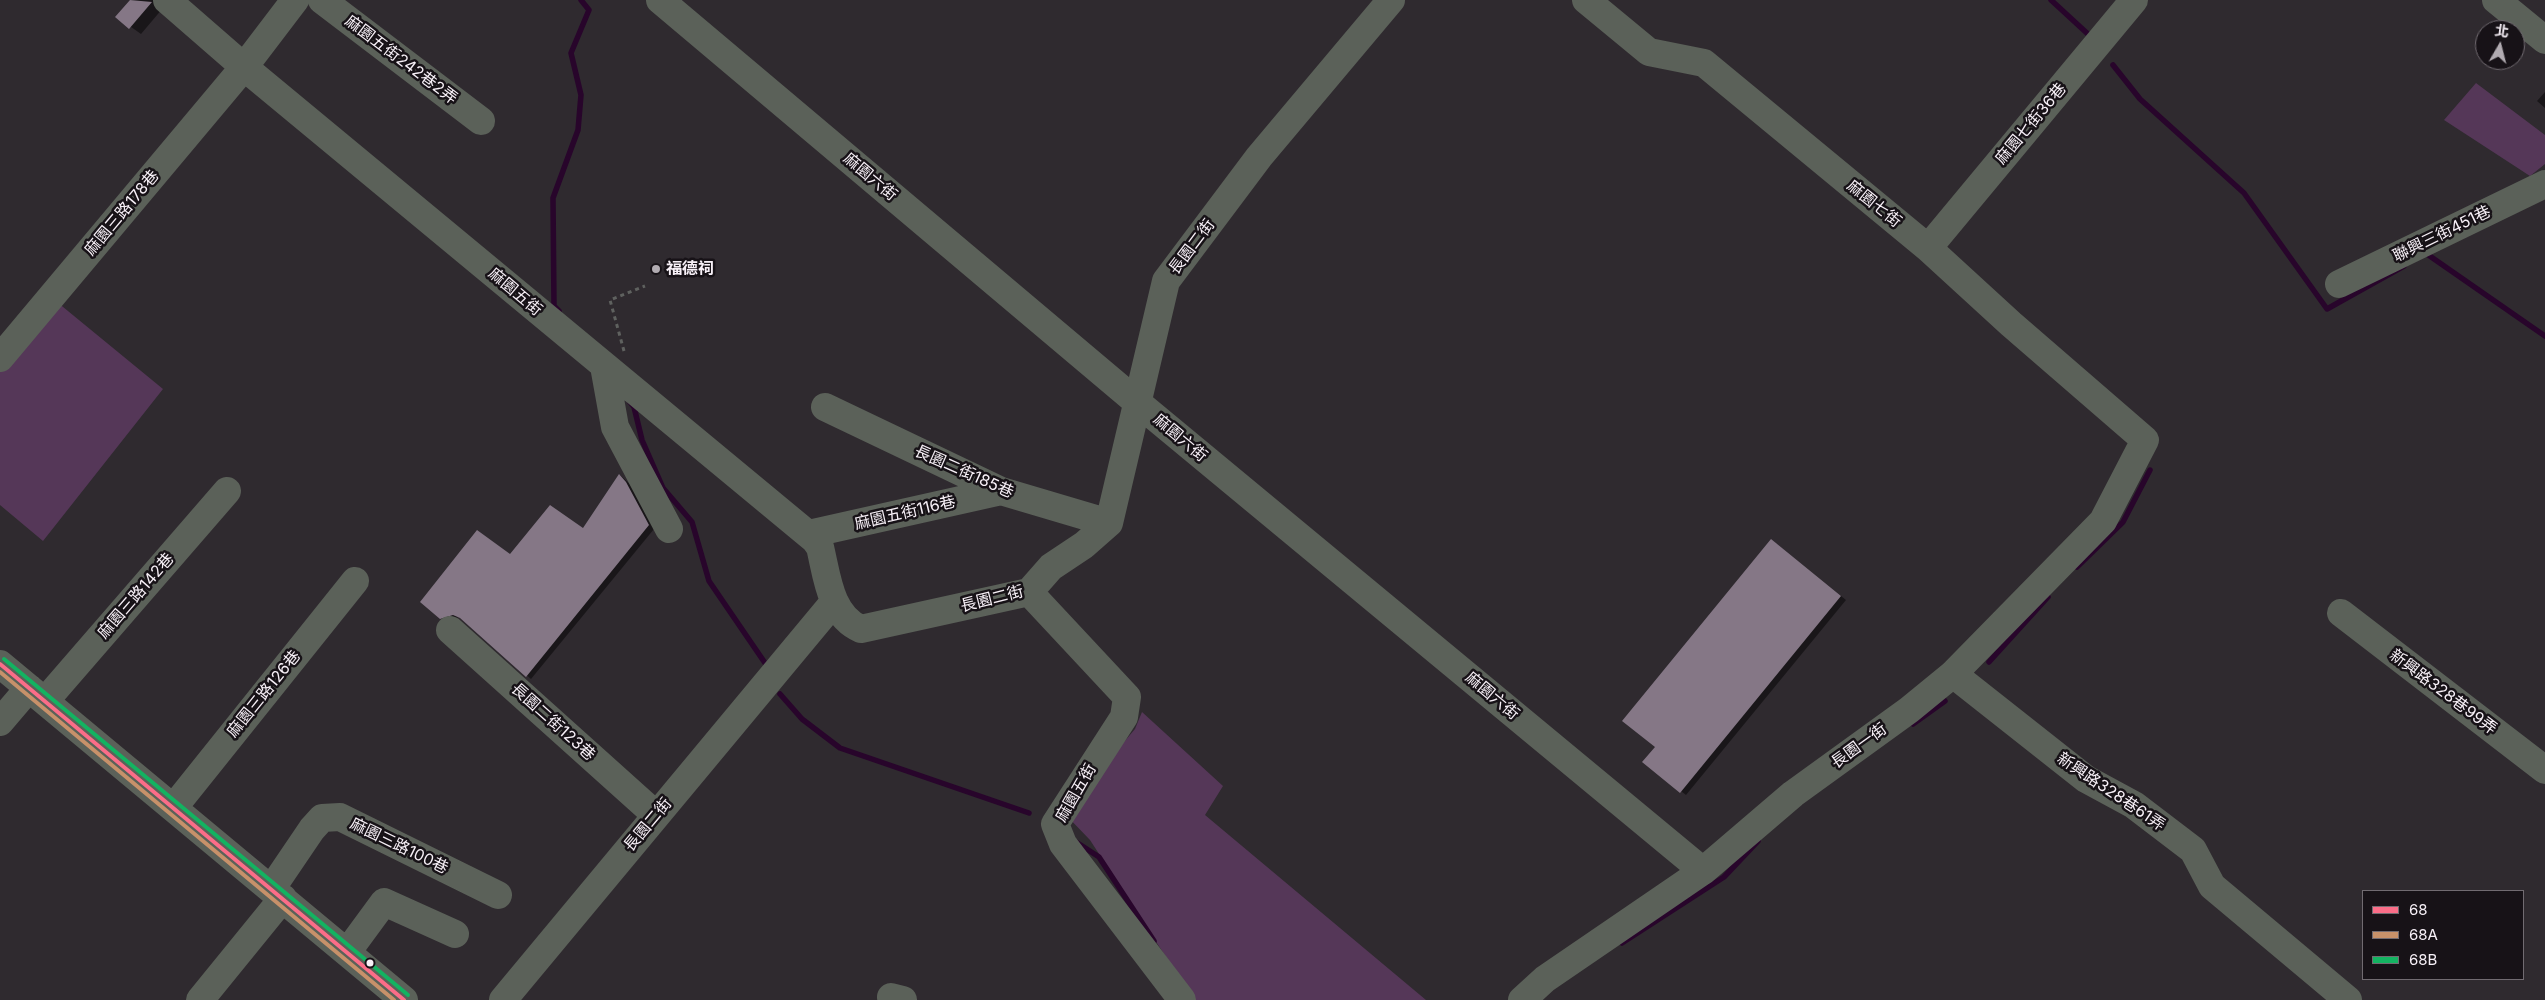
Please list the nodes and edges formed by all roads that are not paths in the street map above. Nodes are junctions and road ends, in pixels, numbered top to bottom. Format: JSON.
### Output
{"nodes":[{"id":1,"x":167,"y":0,"type":"edge"},
{"id":2,"x":295,"y":0,"type":"edge"},
{"id":3,"x":322,"y":0,"type":"edge"},
{"id":4,"x":660,"y":0,"type":"edge"},
{"id":5,"x":1391,"y":0,"type":"edge"},
{"id":6,"x":1586,"y":0,"type":"edge"},
{"id":7,"x":2134,"y":0,"type":"edge"},
{"id":8,"x":2496,"y":0,"type":"edge"},
{"id":9,"x":2545,"y":40,"type":"edge"},
{"id":10,"x":244,"y":67,"type":"junction"},
{"id":11,"x":481,"y":121,"type":"dead end"},
{"id":12,"x":2545,"y":184,"type":"edge"},
{"id":13,"x":1928,"y":248,"type":"junction"},
{"id":14,"x":2339,"y":284,"type":"dead end"},
{"id":15,"x":0,"y":358,"type":"edge"},
{"id":16,"x":615,"y":361,"type":"junction"},
{"id":17,"x":1138,"y":403,"type":"junction"},
{"id":18,"x":825,"y":407,"type":"dead end"},
{"id":19,"x":2145,"y":440,"type":"joint"},
{"id":20,"x":227,"y":491,"type":"dead end"},
{"id":21,"x":1001,"y":491,"type":"junction"},
{"id":22,"x":1108,"y":523,"type":"junction"},
{"id":23,"x":669,"y":529,"type":"dead end"},
{"id":24,"x":809,"y":534,"type":"junction"},
{"id":25,"x":355,"y":581,"type":"dead end"},
{"id":26,"x":1029,"y":592,"type":"junction"},
{"id":27,"x":834,"y":602,"type":"junction"},
{"id":28,"x":2340,"y":614,"type":"dead end"},
{"id":29,"x":450,"y":630,"type":"dead end"},
{"id":30,"x":0,"y":664,"type":"edge"},
{"id":31,"x":1953,"y":674,"type":"junction"},
{"id":32,"x":37,"y":694,"type":"junction"},
{"id":33,"x":0,"y":722,"type":"edge"},
{"id":34,"x":2545,"y":770,"type":"edge"},
{"id":35,"x":174,"y":807,"type":"junction"},
{"id":36,"x":656,"y":815,"type":"junction"},
{"id":37,"x":1704,"y":871,"type":"junction"},
{"id":38,"x":278,"y":893,"type":"junction"},
{"id":39,"x":498,"y":895,"type":"dead end"},
{"id":40,"x":455,"y":934,"type":"dead end"},
{"id":41,"x":348,"y":951,"type":"junction"},
{"id":42,"x":200,"y":1000,"type":"edge"},
{"id":43,"x":404,"y":1000,"type":"edge"},
{"id":44,"x":503,"y":1000,"type":"edge"},
{"id":45,"x":1182,"y":1000,"type":"edge"},
{"id":46,"x":1522,"y":1000,"type":"edge"},
{"id":47,"x":2348,"y":1000,"type":"edge"}],
"edges":[{"from":1,"to":10,"type":"street","name":"麻園五街"},
{"from":2,"to":10,"type":"street","name":"麻園三路178巷"},
{"from":3,"to":11,"type":"street","name":"麻園五街242巷2弄"},
{"from":4,"to":17,"type":"street","name":"麻園六街"},
{"from":5,"to":17,"type":"street","name":"長園二街"},
{"from":6,"to":13,"type":"street","name":"麻園七街"},
{"from":7,"to":13,"type":"street","name":"麻園七街36巷"},
{"from":8,"to":9,"type":"street"},
{"from":10,"to":15,"type":"street","name":"麻園三路178巷"},
{"from":10,"to":16,"type":"street","name":"麻園五街"},
{"from":12,"to":14,"type":"street","name":"聯興三街451巷"},
{"from":13,"to":19,"type":"street","name":"麻園七街"},
{"from":16,"to":23,"type":"street"},
{"from":16,"to":24,"type":"street","name":"麻園五街"},
{"from":17,"to":22,"type":"street","name":"長園二街"},
{"from":17,"to":37,"type":"street","name":"麻園六街"},
{"from":18,"to":21,"type":"street","name":"長園二街185巷"},
{"from":19,"to":31,"type":"street","name":"長園一街"},
{"from":20,"to":32,"type":"street","name":"麻園三路142巷"},
{"from":21,"to":22,"type":"street","name":"長園二街185巷"},
{"from":21,"to":24,"type":"street","name":"麻園五街116巷"},
{"from":22,"to":26,"type":"street","name":"長園二街"},
{"from":24,"to":27,"type":"street","name":"麻園五街"},
{"from":25,"to":35,"type":"street","name":"麻園三路126巷"},
{"from":26,"to":27,"type":"street","name":"長園二街"},
{"from":26,"to":45,"type":"street","name":"麻園五街"},
{"from":27,"to":36,"type":"street","name":"長園二街"},
{"from":28,"to":34,"type":"street","name":"新興路328巷99弄"},
{"from":29,"to":36,"type":"street","name":"長園二街123巷"},
{"from":30,"to":32,"type":"street"},
{"from":31,"to":37,"type":"street","name":"長園一街"},
{"from":31,"to":47,"type":"street","name":"新興路328巷61弄"},
{"from":32,"to":33,"type":"street","name":"麻園三路142巷"},
{"from":32,"to":35,"type":"street"},
{"from":35,"to":38,"type":"street"},
{"from":36,"to":44,"type":"street","name":"長園二街"},
{"from":37,"to":46,"type":"street","name":"長園一街"},
{"from":38,"to":39,"type":"street","name":"麻園三路100巷"},
{"from":38,"to":41,"type":"street"},
{"from":38,"to":42,"type":"street","name":"麻園三路100巷"},
{"from":40,"to":41,"type":"street"},
{"from":41,"to":43,"type":"street"}]}
